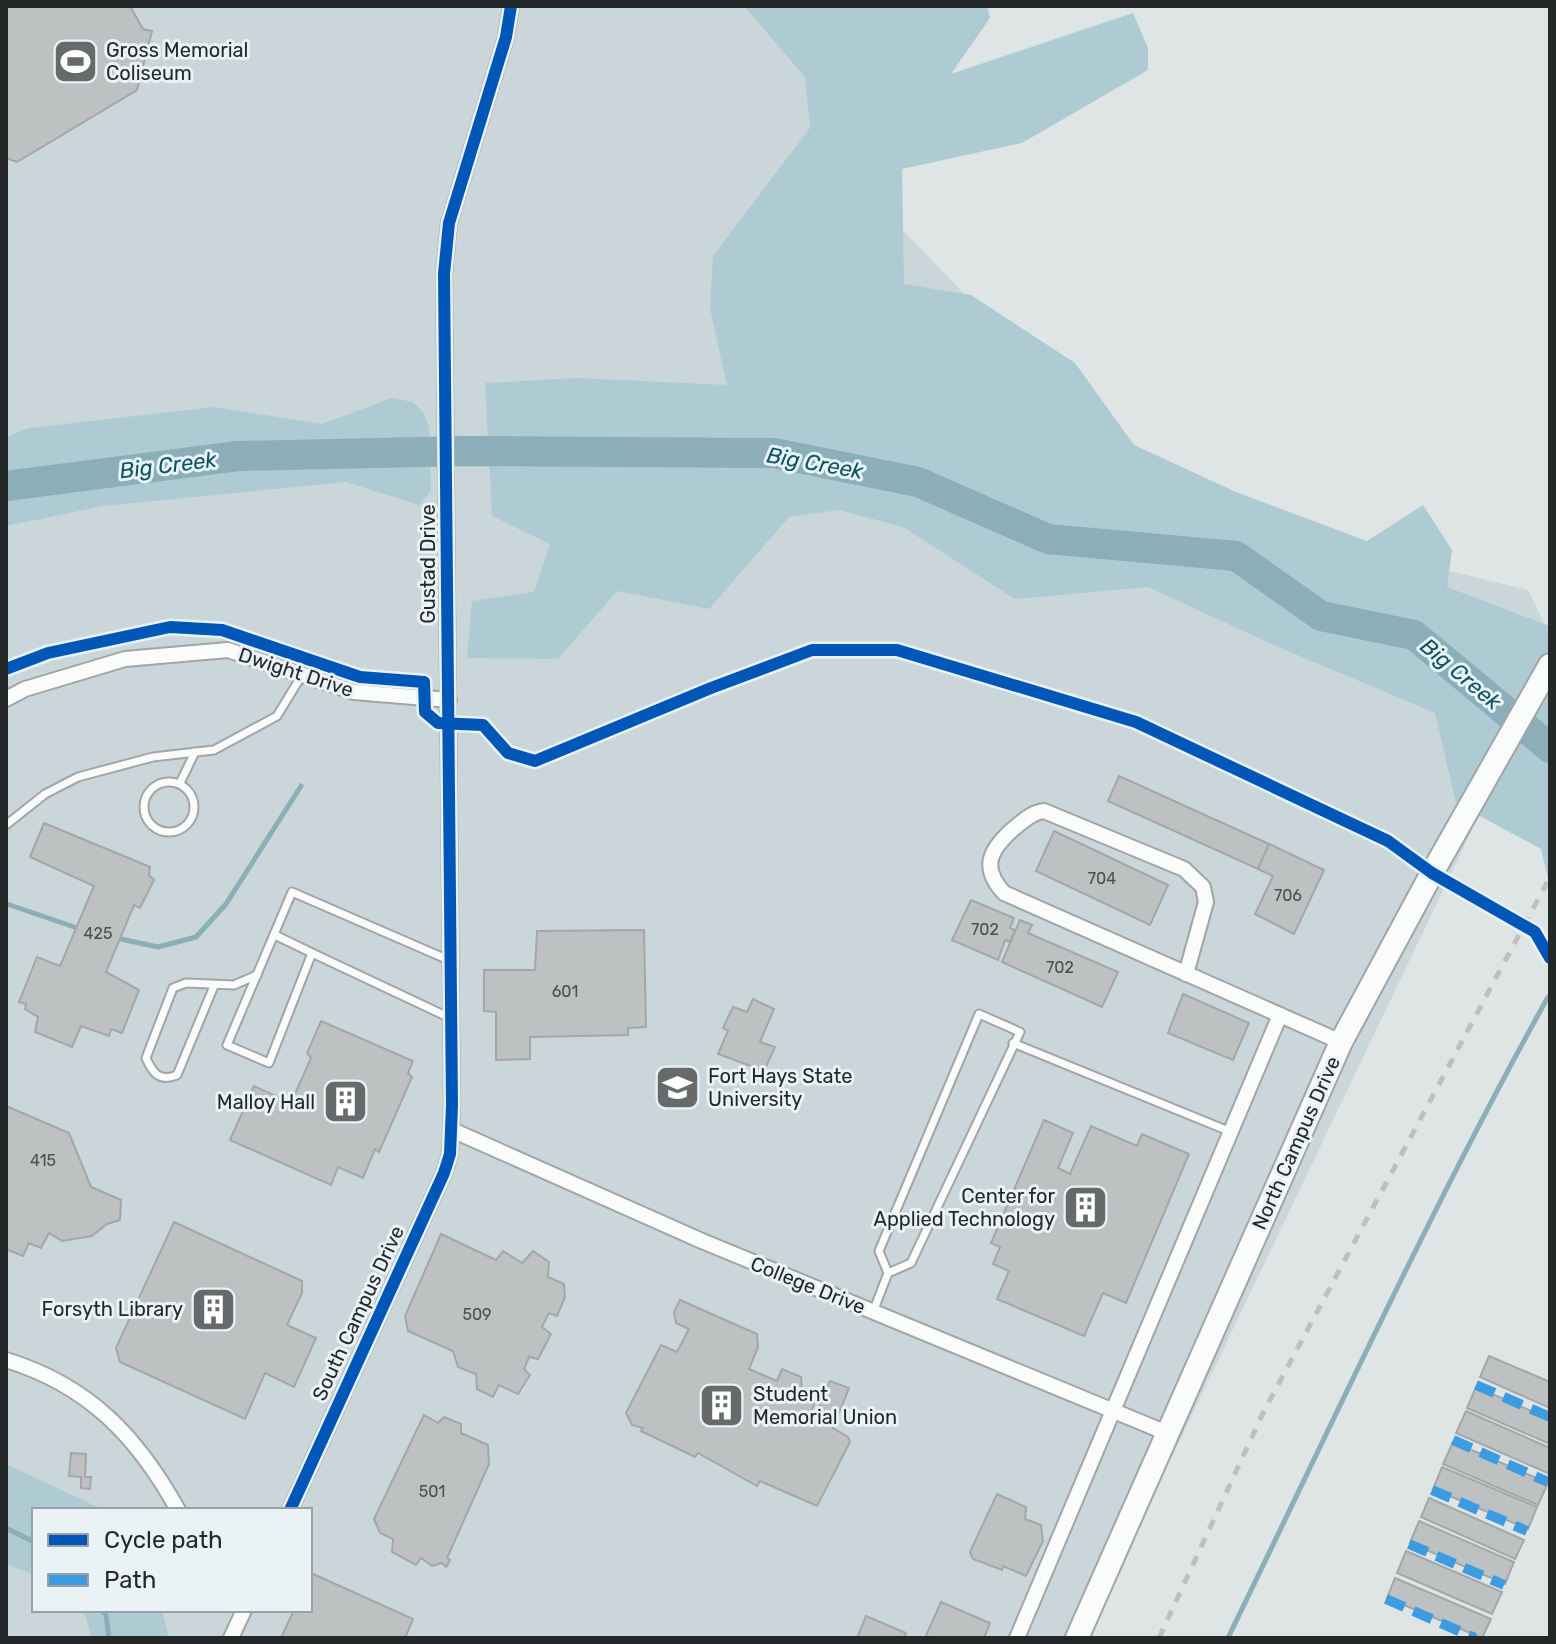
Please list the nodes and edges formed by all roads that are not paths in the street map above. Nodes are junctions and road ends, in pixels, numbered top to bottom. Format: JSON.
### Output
{"nodes":[{"id":1,"x":511,"y":6,"type":"edge"},
{"id":2,"x":1550,"y":665,"type":"edge"},
{"id":3,"x":302,"y":675,"type":"junction"},
{"id":4,"x":6,"y":699,"type":"edge"},
{"id":5,"x":449,"y":700,"type":"junction"},
{"id":6,"x":195,"y":752,"type":"junction"},
{"id":7,"x":180,"y":783,"type":"junction"},
{"id":8,"x":6,"y":825,"type":"edge"},
{"id":9,"x":275,"y":935,"type":"junction"},
{"id":10,"x":312,"y":953,"type":"junction"},
{"id":11,"x":451,"y":961,"type":"junction"},
{"id":12,"x":1186,"y":974,"type":"junction"},
{"id":13,"x":257,"y":975,"type":"junction"},
{"id":14,"x":214,"y":986,"type":"junction"},
{"id":15,"x":1280,"y":1015,"type":"junction"},
{"id":16,"x":452,"y":1019,"type":"junction"},
{"id":17,"x":1341,"y":1042,"type":"junction"},
{"id":18,"x":1013,"y":1043,"type":"junction"},
{"id":19,"x":452,"y":1130,"type":"junction"},
{"id":20,"x":1231,"y":1132,"type":"junction"},
{"id":21,"x":888,"y":1273,"type":"junction"},
{"id":22,"x":873,"y":1312,"type":"junction"},
{"id":23,"x":6,"y":1360,"type":"edge"},
{"id":24,"x":1115,"y":1411,"type":"junction"},
{"id":25,"x":1167,"y":1433,"type":"junction"},
{"id":26,"x":177,"y":1508,"type":"edge"},
{"id":27,"x":291,"y":1508,"type":"edge"},
{"id":28,"x":238,"y":1614,"type":"edge"},
{"id":29,"x":231,"y":1638,"type":"edge"},
{"id":30,"x":1017,"y":1638,"type":"edge"},
{"id":31,"x":1077,"y":1638,"type":"edge"}],
"edges":[{"from":1,"to":5,"type":"street","name":"Gustad Drive"},
{"from":2,"to":17,"type":"main road","name":"North Campus Drive"},
{"from":3,"to":4,"type":"street","name":"Dwight Drive"},
{"from":3,"to":5,"type":"street","name":"Dwight Drive"},
{"from":3,"to":6,"type":"lane"},
{"from":5,"to":11,"type":"street","name":"Gustad Drive"},
{"from":6,"to":7,"type":"lane"},
{"from":6,"to":8,"type":"lane"},
{"from":7,"to":7,"type":"lane"},
{"from":9,"to":10,"type":"lane"},
{"from":9,"to":11,"type":"lane"},
{"from":9,"to":13,"type":"lane"},
{"from":10,"to":13,"type":"lane"},
{"from":10,"to":16,"type":"lane"},
{"from":11,"to":16,"type":"street","name":"Gustad Drive"},
{"from":12,"to":12,"type":"street"},
{"from":12,"to":15,"type":"street"},
{"from":13,"to":14,"type":"lane"},
{"from":14,"to":14,"type":"lane"},
{"from":15,"to":17,"type":"street"},
{"from":15,"to":20,"type":"street"},
{"from":16,"to":19,"type":"street","name":"Gustad Drive"},
{"from":17,"to":25,"type":"main road","name":"North Campus Drive"},
{"from":18,"to":20,"type":"lane"},
{"from":18,"to":21,"type":"lane"},
{"from":18,"to":21,"type":"lane"},
{"from":19,"to":22,"type":"street","name":"College Drive"},
{"from":19,"to":27,"type":"street","name":"South Campus Drive"},
{"from":20,"to":24,"type":"street"},
{"from":21,"to":22,"type":"lane"},
{"from":22,"to":24,"type":"street","name":"College Drive"},
{"from":23,"to":26,"type":"street"},
{"from":24,"to":25,"type":"street","name":"College Drive"},
{"from":24,"to":30,"type":"street"},
{"from":25,"to":31,"type":"main road","name":"North Campus Drive"},
{"from":28,"to":29,"type":"street"}]}
